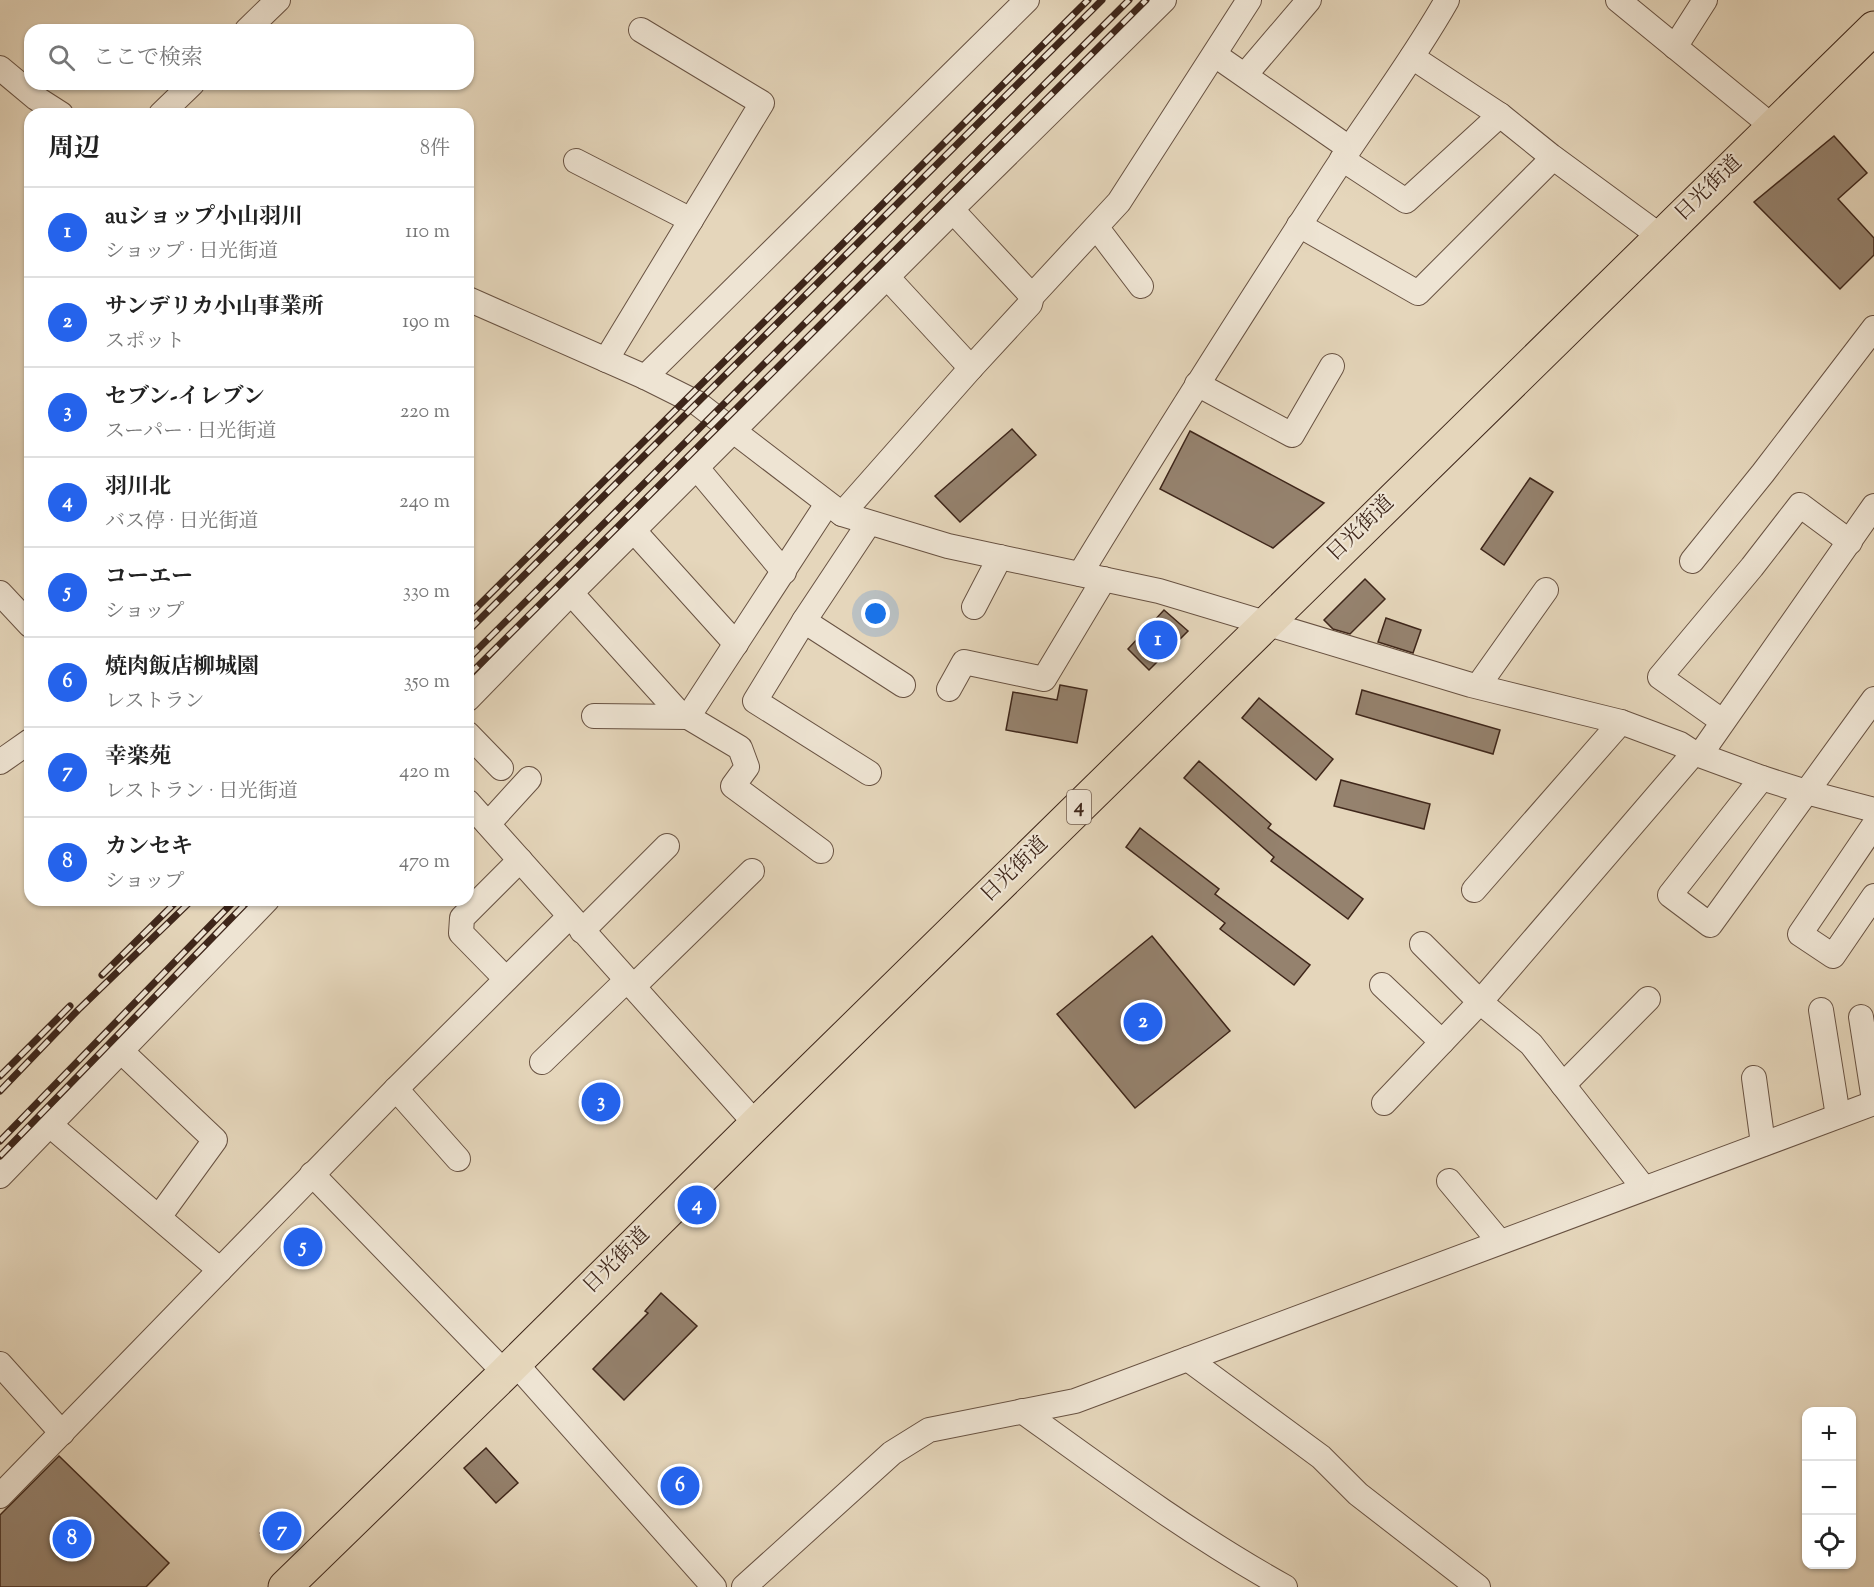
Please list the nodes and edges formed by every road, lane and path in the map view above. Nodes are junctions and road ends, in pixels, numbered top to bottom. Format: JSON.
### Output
{"nodes":[{"id":1,"x":278,"y":0,"type":"edge"},
{"id":2,"x":1027,"y":0,"type":"edge"},
{"id":3,"x":1164,"y":0,"type":"edge"},
{"id":4,"x":1249,"y":0,"type":"edge"},
{"id":5,"x":1309,"y":0,"type":"edge"},
{"id":6,"x":1618,"y":0,"type":"edge"},
{"id":7,"x":1705,"y":0,"type":"edge"},
{"id":8,"x":1440,"y":3,"type":"edge"},
{"id":9,"x":253,"y":24,"type":"edge"},
{"id":10,"x":1874,"y":27,"type":"edge"},
{"id":11,"x":641,"y":30,"type":"dead end"},
{"id":12,"x":1675,"y":47,"type":"junction"},
{"id":13,"x":1215,"y":55,"type":"junction"},
{"id":14,"x":1412,"y":57,"type":"junction"},
{"id":15,"x":0,"y":68,"type":"edge"},
{"id":16,"x":1245,"y":75,"type":"junction"},
{"id":17,"x":24,"y":88,"type":"edge"},
{"id":18,"x":26,"y":90,"type":"edge"},
{"id":19,"x":186,"y":90,"type":"edge"},
{"id":20,"x":52,"y":108,"type":"edge"},
{"id":21,"x":167,"y":108,"type":"edge"},
{"id":22,"x":1500,"y":115,"type":"junction"},
{"id":23,"x":1773,"y":127,"type":"junction"},
{"id":24,"x":1346,"y":154,"type":"junction"},
{"id":25,"x":1553,"y":158,"type":"junction"},
{"id":26,"x":576,"y":161,"type":"dead end"},
{"id":27,"x":953,"y":211,"type":"junction"},
{"id":28,"x":691,"y":220,"type":"junction"},
{"id":29,"x":1299,"y":225,"type":"junction"},
{"id":30,"x":1097,"y":228,"type":"junction"},
{"id":31,"x":1660,"y":236,"type":"junction"},
{"id":32,"x":887,"y":277,"type":"junction"},
{"id":33,"x":1141,"y":286,"type":"dead end"},
{"id":34,"x":1032,"y":296,"type":"junction"},
{"id":35,"x":474,"y":302,"type":"edge"},
{"id":36,"x":1874,"y":328,"type":"edge"},
{"id":37,"x":606,"y":360,"type":"junction"},
{"id":38,"x":1332,"y":366,"type":"dead end"},
{"id":39,"x":971,"y":368,"type":"junction"},
{"id":40,"x":645,"y":377,"type":"junction"},
{"id":41,"x":1197,"y":384,"type":"junction"},
{"id":42,"x":733,"y":430,"type":"junction"},
{"id":43,"x":696,"y":467,"type":"junction"},
{"id":44,"x":1874,"y":506,"type":"edge"},
{"id":45,"x":835,"y":509,"type":"junction"},
{"id":46,"x":868,"y":523,"type":"junction"},
{"id":47,"x":634,"y":531,"type":"junction"},
{"id":48,"x":1850,"y":542,"type":"junction"},
{"id":49,"x":1000,"y":557,"type":"junction"},
{"id":50,"x":1692,"y":561,"type":"dead end"},
{"id":51,"x":784,"y":572,"type":"junction"},
{"id":52,"x":1080,"y":574,"type":"junction"},
{"id":53,"x":1104,"y":579,"type":"junction"},
{"id":54,"x":1546,"y":590,"type":"dead end"},
{"id":55,"x":0,"y":593,"type":"edge"},
{"id":56,"x":571,"y":593,"type":"junction"},
{"id":57,"x":974,"y":607,"type":"dead end"},
{"id":58,"x":24,"y":619,"type":"edge"},
{"id":59,"x":804,"y":621,"type":"junction"},
{"id":60,"x":1265,"y":624,"type":"junction"},
{"id":61,"x":736,"y":644,"type":"junction"},
{"id":62,"x":903,"y":685,"type":"dead end"},
{"id":63,"x":1478,"y":686,"type":"junction"},
{"id":64,"x":949,"y":689,"type":"dead end"},
{"id":65,"x":474,"y":693,"type":"edge"},
{"id":66,"x":1874,"y":699,"type":"edge"},
{"id":67,"x":594,"y":716,"type":"dead end"},
{"id":68,"x":684,"y":716,"type":"junction"},
{"id":69,"x":1722,"y":721,"type":"junction"},
{"id":70,"x":1621,"y":722,"type":"junction"},
{"id":71,"x":474,"y":740,"type":"edge"},
{"id":72,"x":24,"y":745,"type":"edge"},
{"id":73,"x":1697,"y":754,"type":"junction"},
{"id":74,"x":0,"y":762,"type":"edge"},
{"id":75,"x":501,"y":768,"type":"dead end"},
{"id":76,"x":869,"y":773,"type":"dead end"},
{"id":77,"x":1762,"y":778,"type":"junction"},
{"id":78,"x":530,"y":779,"type":"dead end"},
{"id":79,"x":1806,"y":792,"type":"junction"},
{"id":80,"x":474,"y":809,"type":"edge"},
{"id":81,"x":1874,"y":810,"type":"edge"},
{"id":82,"x":488,"y":824,"type":"junction"},
{"id":83,"x":1874,"y":825,"type":"edge"},
{"id":84,"x":667,"y":846,"type":"dead end"},
{"id":85,"x":821,"y":850,"type":"dead end"},
{"id":86,"x":520,"y":860,"type":"junction"},
{"id":87,"x":752,"y":871,"type":"dead end"},
{"id":88,"x":1474,"y":890,"type":"dead end"},
{"id":89,"x":1874,"y":896,"type":"edge"},
{"id":90,"x":261,"y":906,"type":"edge"},
{"id":91,"x":576,"y":924,"type":"junction"},
{"id":92,"x":1422,"y":944,"type":"dead end"},
{"id":93,"x":506,"y":979,"type":"junction"},
{"id":94,"x":630,"y":984,"type":"junction"},
{"id":95,"x":1382,"y":985,"type":"dead end"},
{"id":96,"x":1647,"y":999,"type":"dead end"},
{"id":97,"x":1480,"y":1002,"type":"junction"},
{"id":98,"x":1821,"y":1010,"type":"dead end"},
{"id":99,"x":1861,"y":1017,"type":"dead end"},
{"id":100,"x":1442,"y":1042,"type":"junction"},
{"id":101,"x":122,"y":1052,"type":"junction"},
{"id":102,"x":542,"y":1062,"type":"dead end"},
{"id":103,"x":1754,"y":1078,"type":"dead end"},
{"id":104,"x":1563,"y":1085,"type":"junction"},
{"id":105,"x":396,"y":1089,"type":"junction"},
{"id":106,"x":1874,"y":1102,"type":"edge"},
{"id":107,"x":1384,"y":1103,"type":"dead end"},
{"id":108,"x":1839,"y":1116,"type":"junction"},
{"id":109,"x":756,"y":1124,"type":"junction"},
{"id":110,"x":50,"y":1125,"type":"junction"},
{"id":111,"x":1763,"y":1144,"type":"junction"},
{"id":112,"x":458,"y":1159,"type":"dead end"},
{"id":113,"x":312,"y":1174,"type":"junction"},
{"id":114,"x":0,"y":1176,"type":"edge"},
{"id":115,"x":1449,"y":1181,"type":"dead end"},
{"id":116,"x":1643,"y":1187,"type":"junction"},
{"id":117,"x":159,"y":1217,"type":"junction"},
{"id":118,"x":1499,"y":1241,"type":"junction"},
{"id":119,"x":220,"y":1270,"type":"junction"},
{"id":120,"x":1188,"y":1359,"type":"junction"},
{"id":121,"x":0,"y":1364,"type":"edge"},
{"id":122,"x":510,"y":1368,"type":"junction"},
{"id":123,"x":1022,"y":1411,"type":"junction"},
{"id":124,"x":62,"y":1433,"type":"junction"},
{"id":125,"x":0,"y":1496,"type":"edge"},
{"id":126,"x":285,"y":1587,"type":"edge"},
{"id":127,"x":714,"y":1587,"type":"edge"},
{"id":128,"x":744,"y":1587,"type":"edge"},
{"id":129,"x":1285,"y":1587,"type":"edge"},
{"id":130,"x":1478,"y":1587,"type":"edge"}],
"edges":[{"from":1,"to":9,"type":"street"},
{"from":2,"to":40,"type":"street"},
{"from":3,"to":27,"type":"street"},
{"from":4,"to":13,"type":"street"},
{"from":5,"to":16,"type":"street"},
{"from":6,"to":12,"type":"street"},
{"from":7,"to":12,"type":"street"},
{"from":8,"to":14,"type":"street"},
{"from":10,"to":23,"type":"highway","name":"日光街道","number":"4"},
{"from":11,"to":28,"type":"street"},
{"from":12,"to":23,"type":"street"},
{"from":13,"to":16,"type":"street"},
{"from":13,"to":30,"type":"street"},
{"from":14,"to":22,"type":"street"},
{"from":14,"to":24,"type":"street"},
{"from":15,"to":17,"type":"street"},
{"from":16,"to":24,"type":"street"},
{"from":18,"to":20,"type":"street"},
{"from":19,"to":21,"type":"street"},
{"from":22,"to":24,"type":"street"},
{"from":22,"to":25,"type":"street"},
{"from":23,"to":31,"type":"highway","name":"日光街道","number":"4"},
{"from":24,"to":29,"type":"street"},
{"from":25,"to":29,"type":"street"},
{"from":25,"to":31,"type":"street"},
{"from":26,"to":28,"type":"street"},
{"from":27,"to":32,"type":"street"},
{"from":27,"to":34,"type":"street"},
{"from":28,"to":37,"type":"street"},
{"from":29,"to":41,"type":"street"},
{"from":30,"to":33,"type":"street"},
{"from":30,"to":34,"type":"street"},
{"from":31,"to":60,"type":"highway","name":"日光街道","number":"4"},
{"from":32,"to":39,"type":"street"},
{"from":32,"to":42,"type":"street"},
{"from":34,"to":39,"type":"street"},
{"from":35,"to":37,"type":"street"},
{"from":36,"to":50,"type":"street"},
{"from":37,"to":40,"type":"street"},
{"from":38,"to":41,"type":"street"},
{"from":39,"to":45,"type":"street"},
{"from":40,"to":42,"type":"street"},
{"from":41,"to":52,"type":"street"},
{"from":42,"to":43,"type":"street"},
{"from":42,"to":45,"type":"street"},
{"from":43,"to":47,"type":"street"},
{"from":43,"to":51,"type":"street"},
{"from":44,"to":48,"type":"street"},
{"from":45,"to":46,"type":"street"},
{"from":45,"to":51,"type":"street"},
{"from":46,"to":49,"type":"street"},
{"from":46,"to":59,"type":"street"},
{"from":47,"to":56,"type":"street"},
{"from":47,"to":61,"type":"street"},
{"from":48,"to":69,"type":"street"},
{"from":48,"to":69,"type":"street"},
{"from":49,"to":52,"type":"street"},
{"from":49,"to":57,"type":"street"},
{"from":51,"to":61,"type":"street"},
{"from":52,"to":53,"type":"street"},
{"from":53,"to":60,"type":"street"},
{"from":53,"to":64,"type":"street"},
{"from":54,"to":63,"type":"street"},
{"from":55,"to":58,"type":"street"},
{"from":56,"to":65,"type":"street"},
{"from":56,"to":68,"type":"street"},
{"from":59,"to":62,"type":"street"},
{"from":59,"to":76,"type":"street"},
{"from":60,"to":63,"type":"street"},
{"from":60,"to":109,"type":"highway","name":"日光街道","number":"4"},
{"from":61,"to":68,"type":"street"},
{"from":63,"to":70,"type":"street"},
{"from":66,"to":79,"type":"street"},
{"from":67,"to":68,"type":"street"},
{"from":68,"to":85,"type":"street"},
{"from":69,"to":73,"type":"street"},
{"from":70,"to":73,"type":"street"},
{"from":70,"to":88,"type":"street"},
{"from":71,"to":75,"type":"street"},
{"from":72,"to":74,"type":"street"},
{"from":73,"to":77,"type":"street"},
{"from":73,"to":97,"type":"street"},
{"from":77,"to":79,"type":"street"},
{"from":77,"to":79,"type":"street"},
{"from":78,"to":82,"type":"street"},
{"from":79,"to":81,"type":"street"},
{"from":80,"to":82,"type":"street"},
{"from":82,"to":86,"type":"street"},
{"from":83,"to":89,"type":"street"},
{"from":84,"to":91,"type":"street"},
{"from":86,"to":91,"type":"street"},
{"from":86,"to":93,"type":"street"},
{"from":87,"to":94,"type":"street"},
{"from":90,"to":101,"type":"street"},
{"from":91,"to":93,"type":"street"},
{"from":91,"to":94,"type":"street"},
{"from":92,"to":97,"type":"street"},
{"from":93,"to":105,"type":"street"},
{"from":94,"to":102,"type":"street"},
{"from":94,"to":109,"type":"street"},
{"from":95,"to":100,"type":"street"},
{"from":96,"to":104,"type":"street"},
{"from":97,"to":100,"type":"street"},
{"from":97,"to":104,"type":"street"},
{"from":98,"to":108,"type":"street"},
{"from":99,"to":106,"type":"street"},
{"from":100,"to":107,"type":"street"},
{"from":101,"to":110,"type":"street"},
{"from":101,"to":117,"type":"street"},
{"from":103,"to":111,"type":"street"},
{"from":104,"to":116,"type":"street"},
{"from":105,"to":112,"type":"street"},
{"from":105,"to":113,"type":"street"},
{"from":106,"to":108,"type":"street"},
{"from":108,"to":111,"type":"street"},
{"from":109,"to":122,"type":"highway","name":"日光街道","number":"4"},
{"from":110,"to":114,"type":"street"},
{"from":110,"to":117,"type":"street"},
{"from":111,"to":116,"type":"street"},
{"from":113,"to":119,"type":"street"},
{"from":113,"to":122,"type":"street"},
{"from":115,"to":118,"type":"street"},
{"from":116,"to":118,"type":"street"},
{"from":117,"to":119,"type":"street"},
{"from":118,"to":120,"type":"street"},
{"from":119,"to":124,"type":"street"},
{"from":120,"to":123,"type":"street"},
{"from":120,"to":130,"type":"street"},
{"from":121,"to":124,"type":"street"},
{"from":122,"to":126,"type":"highway","name":"日光街道","number":"4"},
{"from":122,"to":127,"type":"street"},
{"from":123,"to":128,"type":"street"},
{"from":123,"to":129,"type":"street"},
{"from":124,"to":125,"type":"street"}]}
